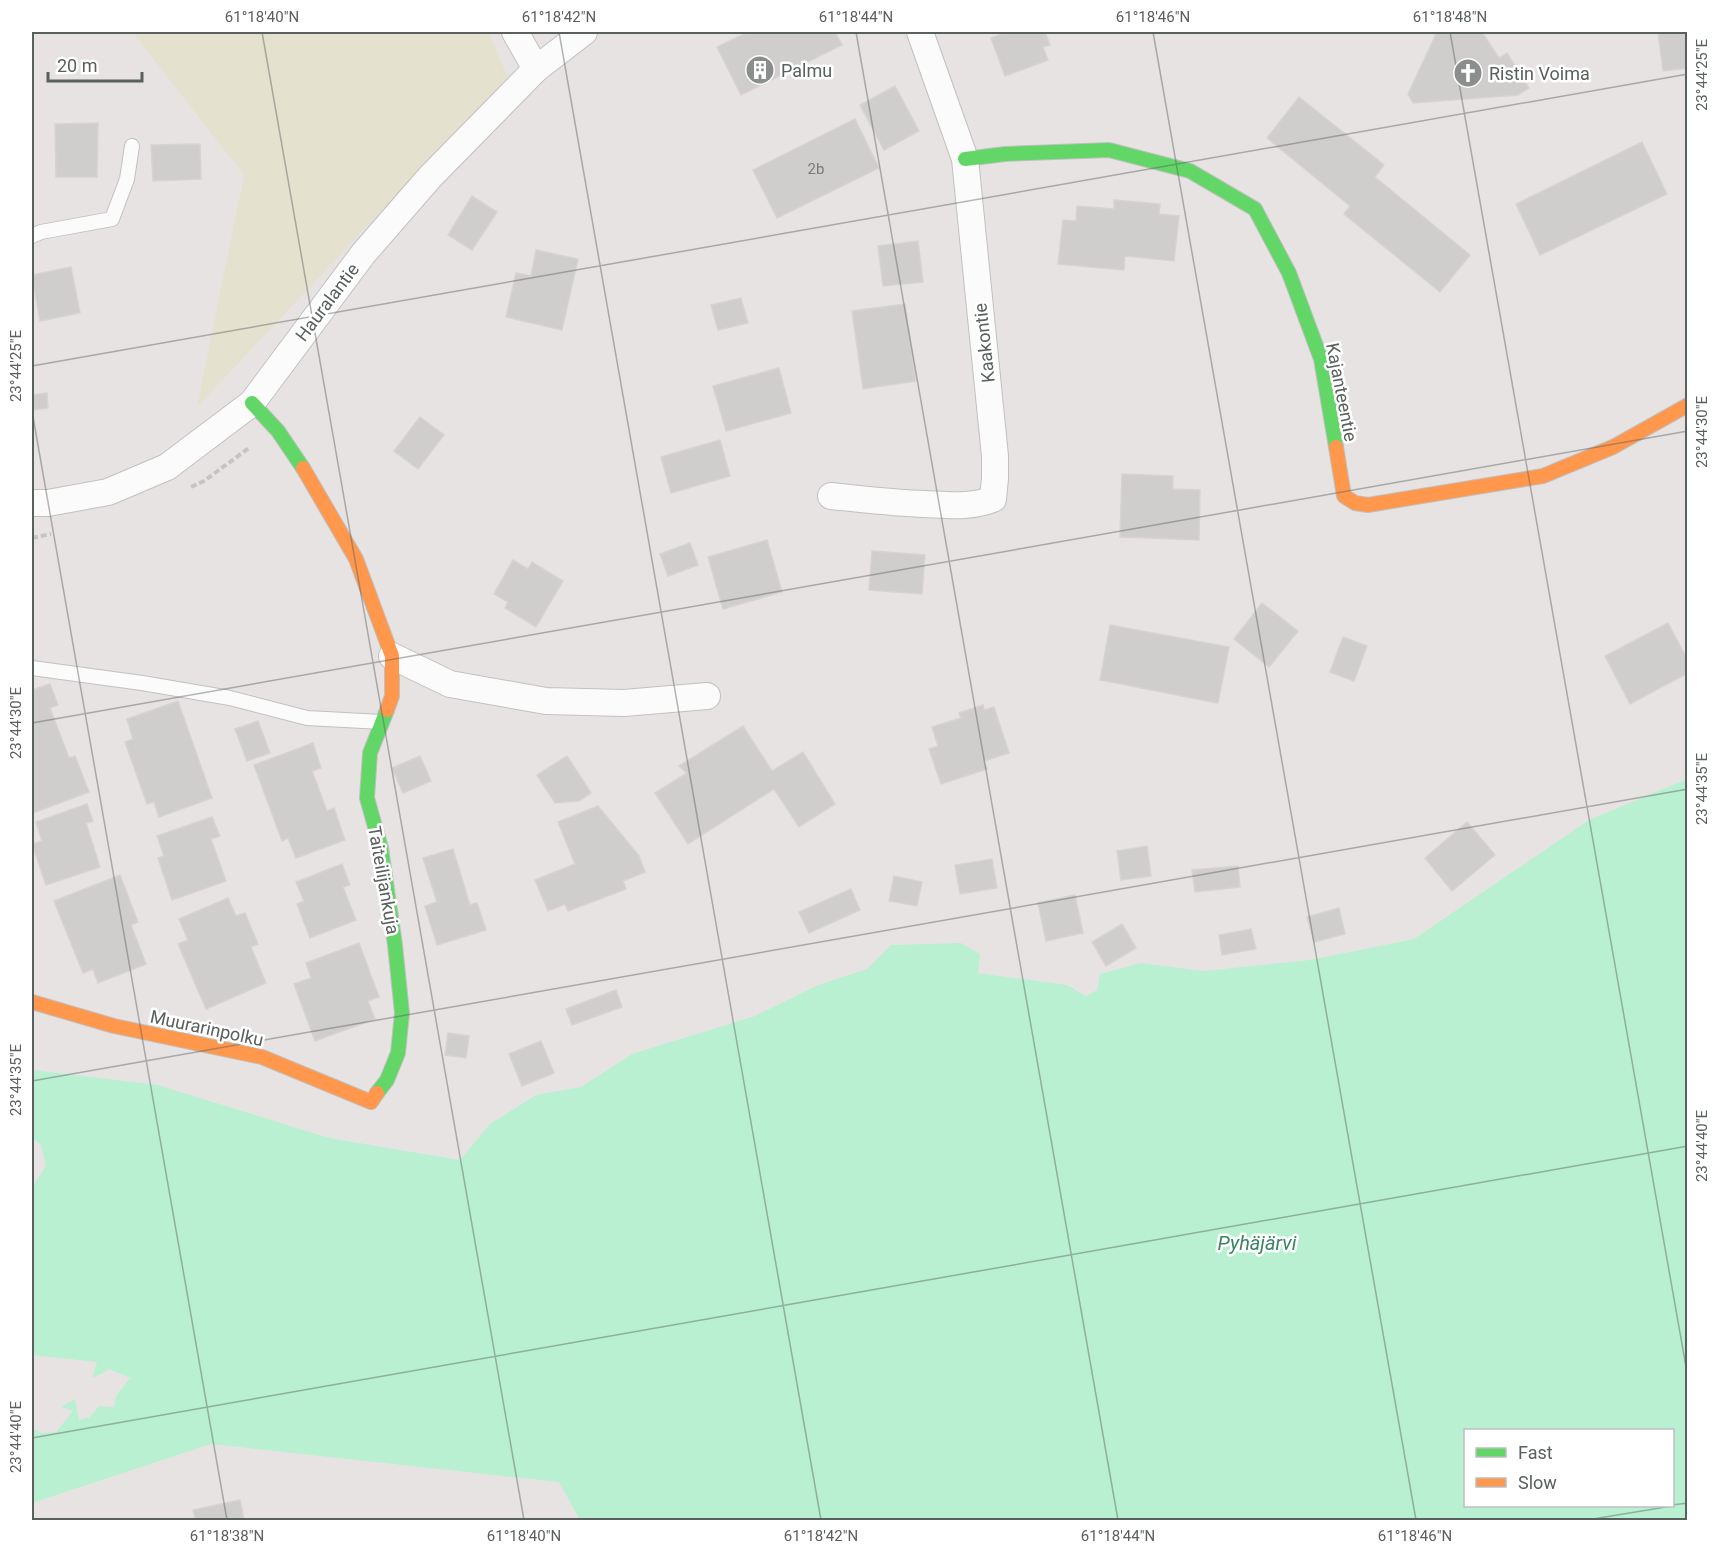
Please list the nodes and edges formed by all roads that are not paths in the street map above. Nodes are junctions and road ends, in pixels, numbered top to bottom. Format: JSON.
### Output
{"nodes":[{"id":1,"x":515,"y":32,"type":"edge"},
{"id":2,"x":584,"y":32,"type":"edge"},
{"id":3,"x":920,"y":32,"type":"edge"},
{"id":4,"x":536,"y":69,"type":"junction"},
{"id":5,"x":132,"y":146,"type":"dead end"},
{"id":6,"x":965,"y":159,"type":"junction"},
{"id":7,"x":32,"y":236,"type":"edge"},
{"id":8,"x":252,"y":403,"type":"junction"},
{"id":9,"x":1688,"y":405,"type":"edge"},
{"id":10,"x":831,"y":496,"type":"dead end"},
{"id":11,"x":32,"y":503,"type":"edge"},
{"id":12,"x":392,"y":656,"type":"junction"},
{"id":13,"x":32,"y":668,"type":"edge"},
{"id":14,"x":707,"y":696,"type":"dead end"},
{"id":15,"x":382,"y":722,"type":"junction"},
{"id":16,"x":32,"y":1002,"type":"edge"},
{"id":17,"x":371,"y":1102,"type":"joint"}],
"edges":[{"from":1,"to":4,"type":"street"},
{"from":2,"to":4,"type":"street","name":"Hauralantie"},
{"from":3,"to":6,"type":"street","name":"Kaakontie"},
{"from":4,"to":8,"type":"street","name":"Hauralantie"},
{"from":5,"to":7,"type":"lane"},
{"from":6,"to":9,"type":"street","name":"Kajanteentie"},
{"from":6,"to":10,"type":"street","name":"Kaakontie"},
{"from":8,"to":11,"type":"street","name":"Hauralantie"},
{"from":8,"to":12,"type":"street","name":"Taiteilijankuja"},
{"from":12,"to":14,"type":"street"},
{"from":12,"to":15,"type":"street","name":"Taiteilijankuja"},
{"from":13,"to":15,"type":"lane"},
{"from":15,"to":17,"type":"street","name":"Taiteilijankuja"},
{"from":16,"to":17,"type":"street","name":"Muurarinpolku"}]}
